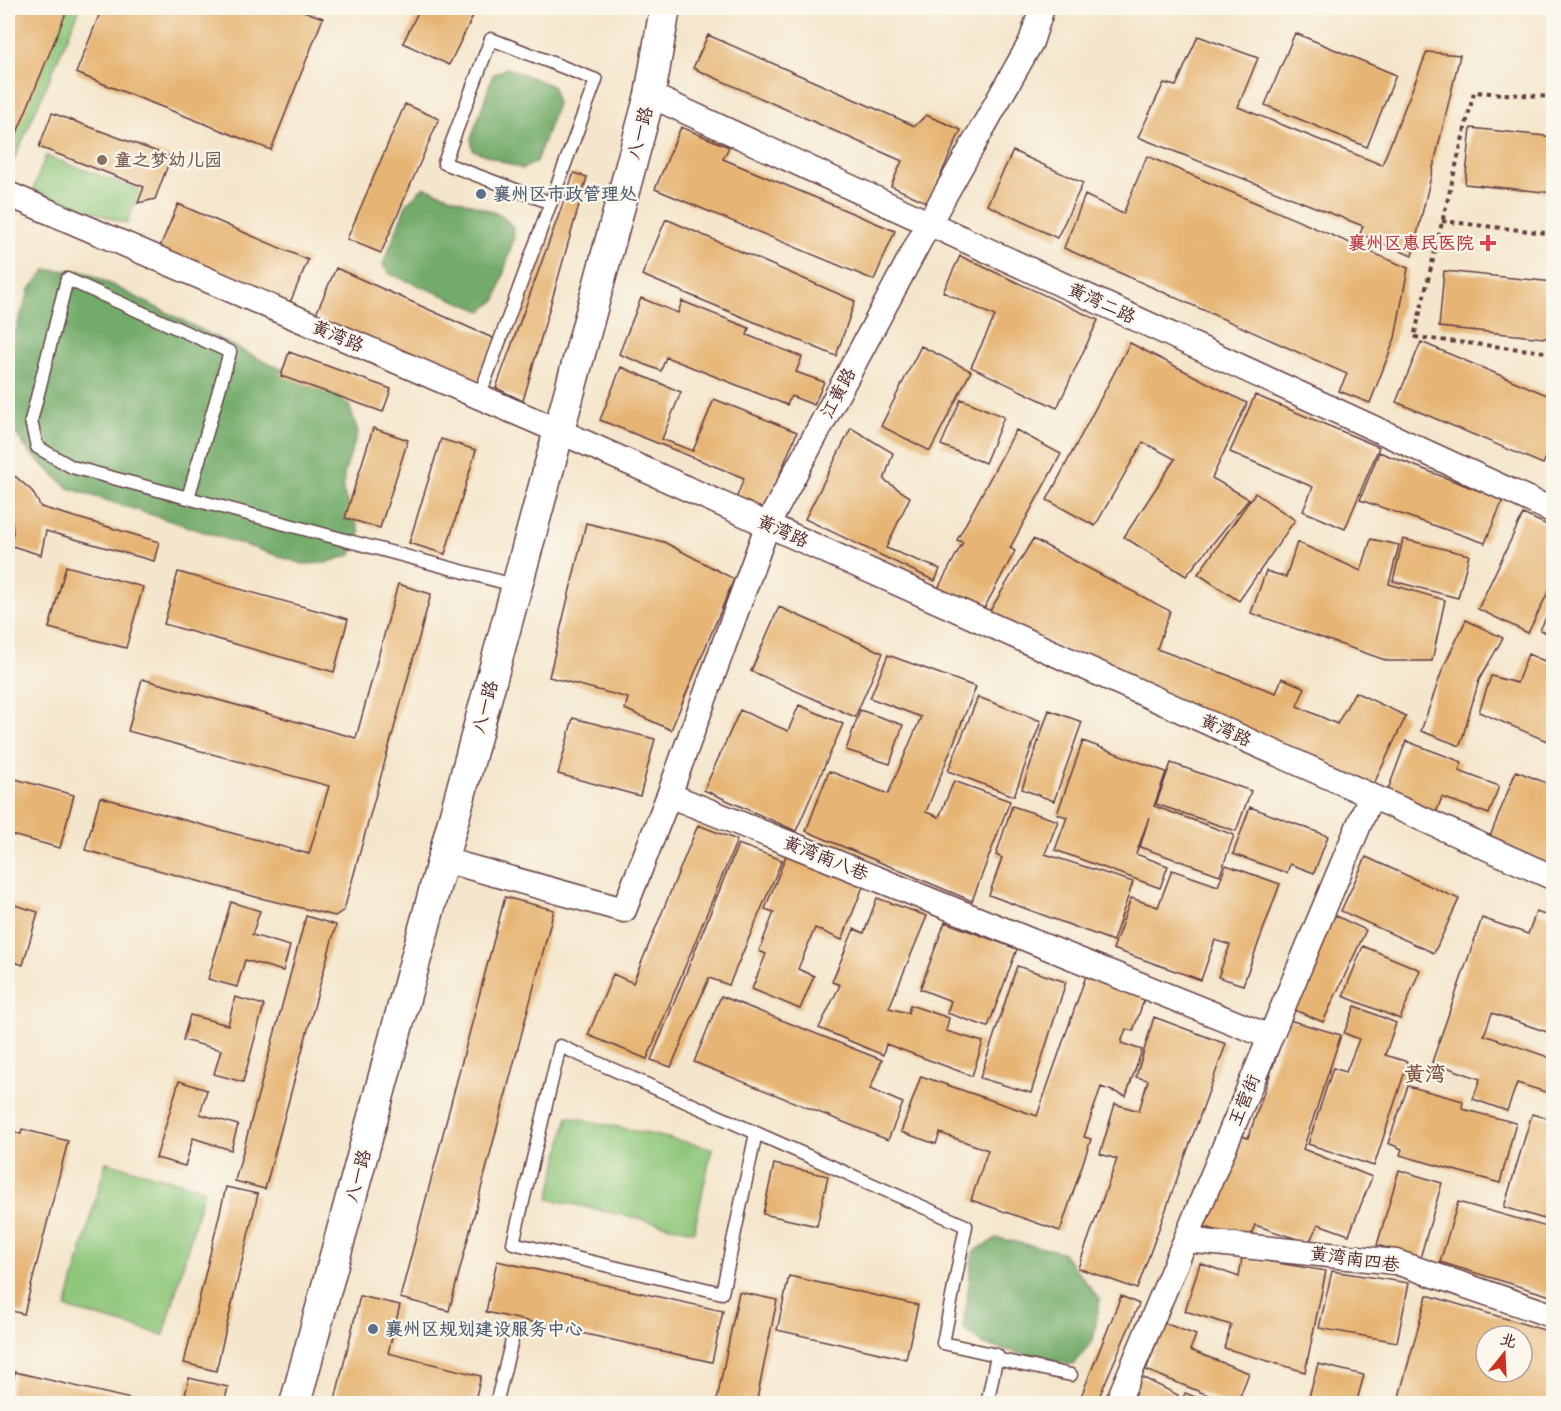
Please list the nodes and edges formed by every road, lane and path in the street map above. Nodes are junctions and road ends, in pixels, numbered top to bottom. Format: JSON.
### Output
{"nodes":[{"id":1,"x":665,"y":8,"type":"edge"},
{"id":2,"x":1042,"y":8,"type":"edge"},
{"id":3,"x":650,"y":95,"type":"junction"},
{"id":4,"x":1554,"y":97,"type":"edge"},
{"id":5,"x":8,"y":194,"type":"edge"},
{"id":6,"x":551,"y":203,"type":"junction"},
{"id":7,"x":1442,"y":222,"type":"junction"},
{"id":8,"x":929,"y":223,"type":"junction"},
{"id":9,"x":1554,"y":234,"type":"edge"},
{"id":10,"x":1554,"y":353,"type":"edge"},
{"id":11,"x":479,"y":397,"type":"junction"},
{"id":12,"x":559,"y":430,"type":"junction"},
{"id":13,"x":188,"y":498,"type":"junction"},
{"id":14,"x":1554,"y":512,"type":"edge"},
{"id":15,"x":768,"y":524,"type":"junction"},
{"id":16,"x":518,"y":587,"type":"junction"},
{"id":17,"x":669,"y":795,"type":"junction"},
{"id":18,"x":1371,"y":796,"type":"junction"},
{"id":19,"x":444,"y":860,"type":"junction"},
{"id":20,"x":1554,"y":878,"type":"edge"},
{"id":21,"x":1270,"y":1037,"type":"junction"},
{"id":22,"x":756,"y":1133,"type":"junction"},
{"id":23,"x":1186,"y":1240,"type":"junction"},
{"id":24,"x":1554,"y":1316,"type":"edge"},
{"id":25,"x":513,"y":1336,"type":"dead end"},
{"id":26,"x":996,"y":1359,"type":"junction"},
{"id":27,"x":1071,"y":1375,"type":"dead end"},
{"id":28,"x":295,"y":1404,"type":"edge"},
{"id":29,"x":496,"y":1404,"type":"edge"},
{"id":30,"x":987,"y":1404,"type":"edge"},
{"id":31,"x":1117,"y":1404,"type":"edge"}],
"edges":[{"from":1,"to":3,"type":"street","name":"八一路"},
{"from":2,"to":8,"type":"street","name":"江黄路"},
{"from":3,"to":8,"type":"street","name":"黄湾二路"},
{"from":3,"to":12,"type":"street","name":"八一路"},
{"from":4,"to":7,"type":"path"},
{"from":5,"to":11,"type":"street","name":"黄湾路"},
{"from":6,"to":6,"type":"lane"},
{"from":6,"to":11,"type":"lane"},
{"from":7,"to":9,"type":"path"},
{"from":7,"to":10,"type":"path"},
{"from":8,"to":14,"type":"street","name":"黄湾二路"},
{"from":8,"to":15,"type":"street","name":"江黄路"},
{"from":11,"to":12,"type":"street","name":"黄湾路"},
{"from":12,"to":15,"type":"street","name":"黄湾路"},
{"from":12,"to":16,"type":"street","name":"八一路"},
{"from":13,"to":13,"type":"lane"},
{"from":13,"to":16,"type":"lane"},
{"from":15,"to":17,"type":"street","name":"江黄路"},
{"from":15,"to":18,"type":"street","name":"黄湾路"},
{"from":16,"to":19,"type":"street","name":"八一路"},
{"from":17,"to":19,"type":"street"},
{"from":17,"to":21,"type":"street","name":"黄湾南八巷"},
{"from":18,"to":20,"type":"street","name":"黄湾路"},
{"from":18,"to":21,"type":"street","name":"王营街"},
{"from":19,"to":28,"type":"street","name":"八一路"},
{"from":21,"to":23,"type":"street","name":"王营街"},
{"from":22,"to":22,"type":"lane"},
{"from":22,"to":26,"type":"lane"},
{"from":23,"to":24,"type":"street","name":"黄湾南四巷"},
{"from":23,"to":31,"type":"street","name":"王营街"},
{"from":25,"to":29,"type":"lane"},
{"from":26,"to":27,"type":"lane"},
{"from":26,"to":30,"type":"lane"}]}
